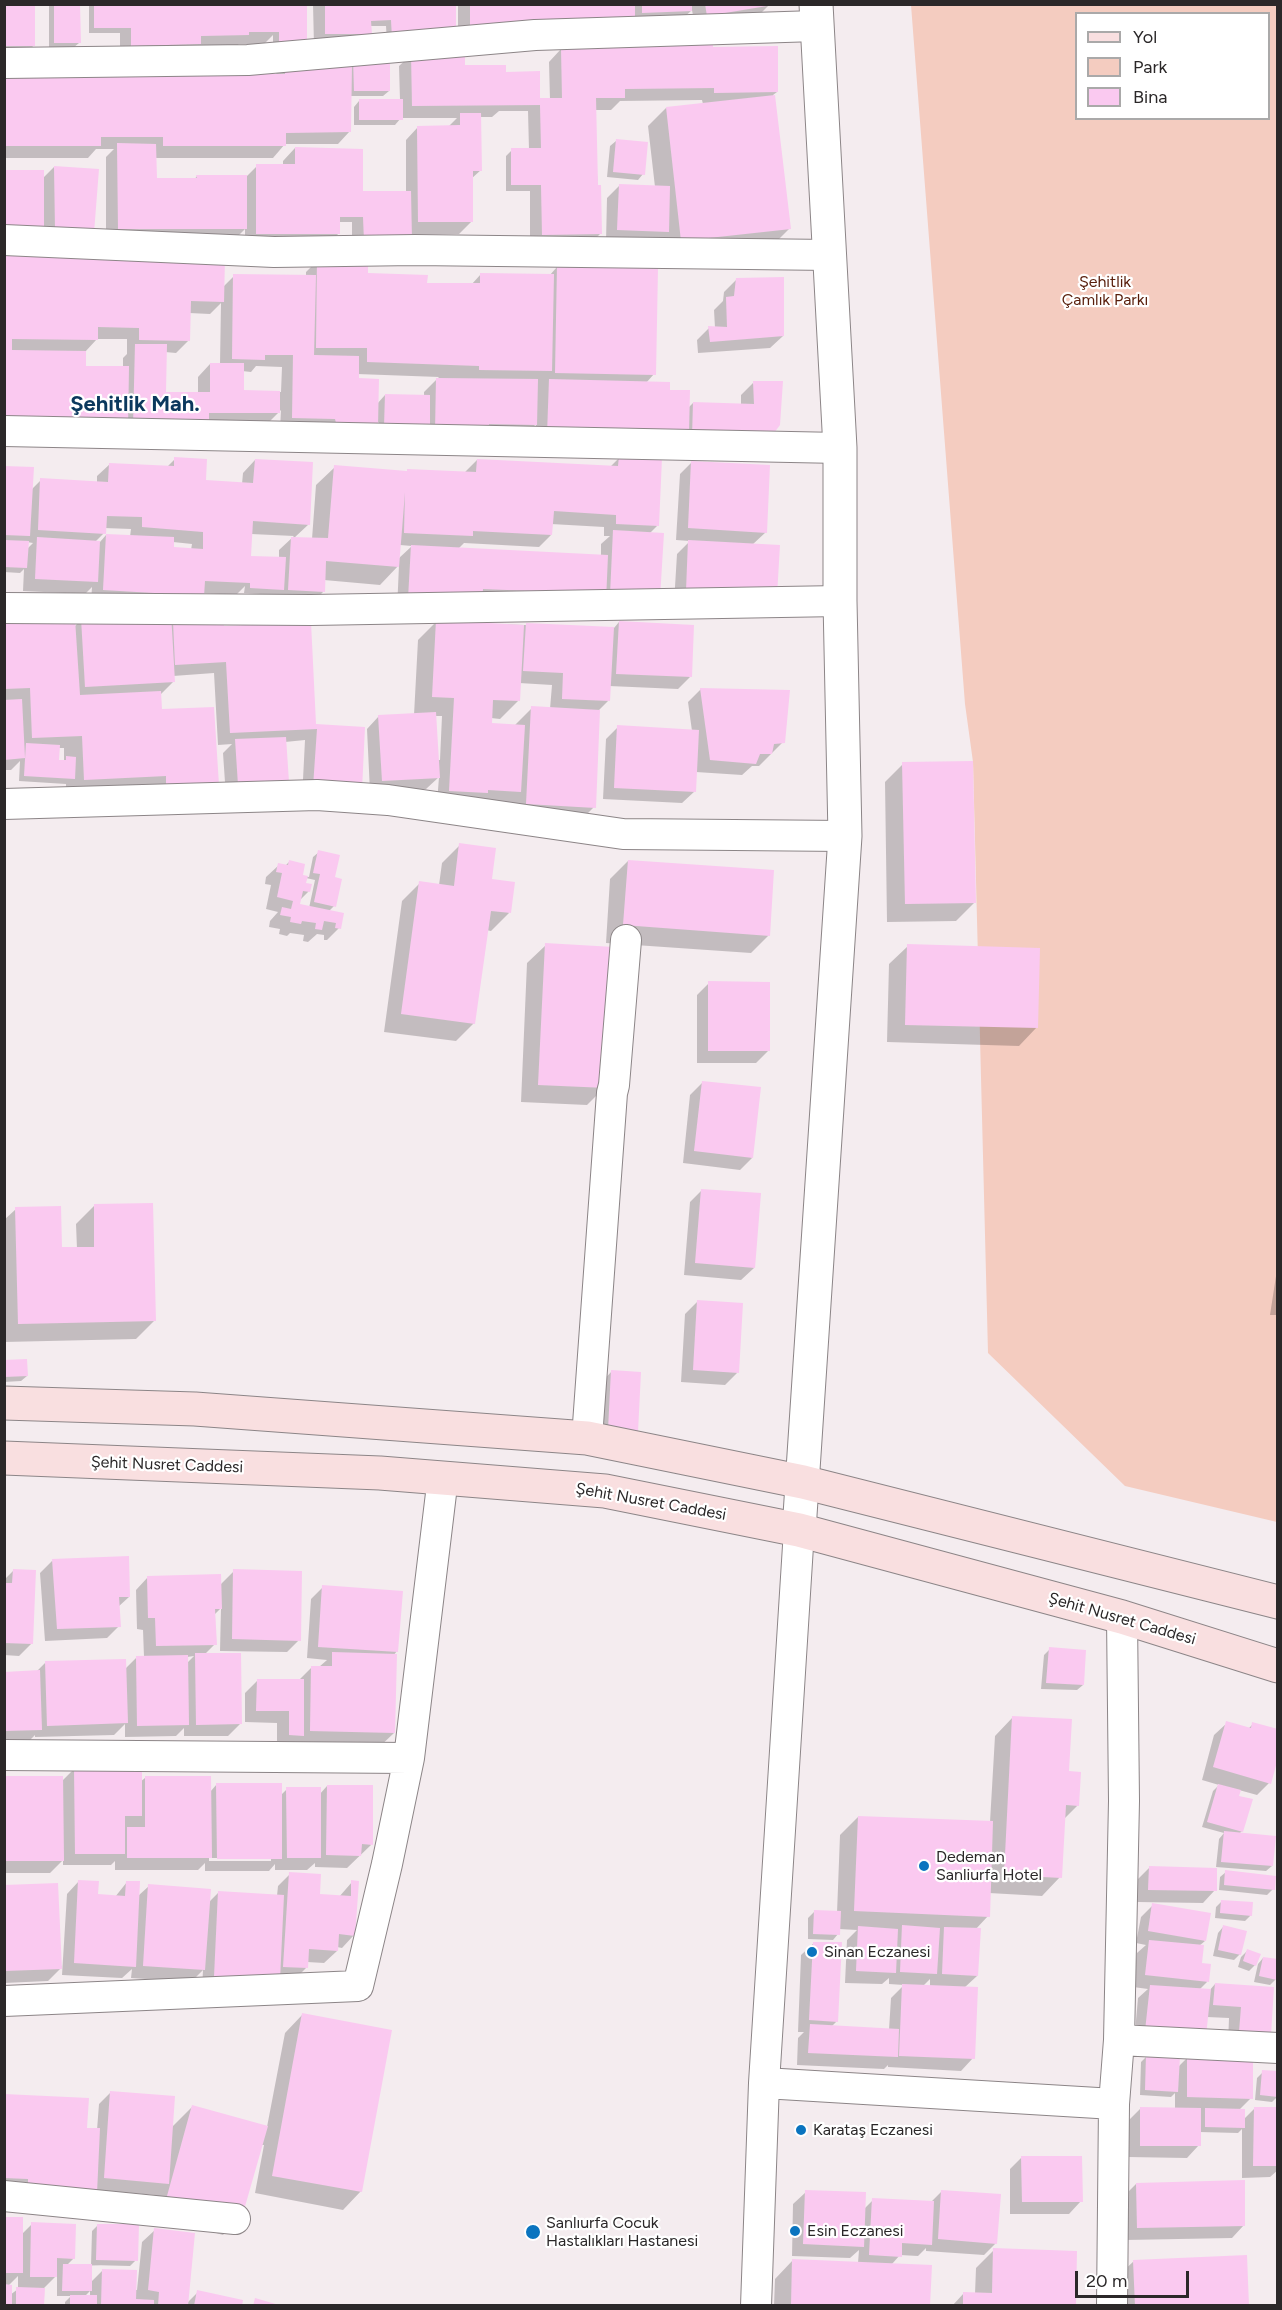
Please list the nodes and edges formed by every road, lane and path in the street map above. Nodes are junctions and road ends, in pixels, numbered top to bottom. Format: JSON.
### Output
{"nodes":[{"id":1,"x":816,"y":15,"type":"edge"},
{"id":2,"x":4,"y":63,"type":"edge"},
{"id":3,"x":4,"y":240,"type":"edge"},
{"id":4,"x":830,"y":255,"type":"junction"},
{"id":5,"x":4,"y":431,"type":"edge"},
{"id":6,"x":840,"y":448,"type":"junction"},
{"id":7,"x":840,"y":601,"type":"junction"},
{"id":8,"x":4,"y":608,"type":"edge"},
{"id":9,"x":4,"y":804,"type":"edge"},
{"id":10,"x":845,"y":836,"type":"junction"},
{"id":11,"x":626,"y":940,"type":"dead end"},
{"id":12,"x":4,"y":1402,"type":"edge"},
{"id":13,"x":587,"y":1438,"type":"junction"},
{"id":14,"x":4,"y":1458,"type":"edge"},
{"id":15,"x":444,"y":1477,"type":"junction"},
{"id":16,"x":803,"y":1482,"type":"junction"},
{"id":17,"x":799,"y":1530,"type":"junction"},
{"id":18,"x":1278,"y":1602,"type":"edge"},
{"id":19,"x":1122,"y":1617,"type":"junction"},
{"id":20,"x":1278,"y":1666,"type":"edge"},
{"id":21,"x":4,"y":1755,"type":"edge"},
{"id":22,"x":409,"y":1758,"type":"junction"},
{"id":23,"x":4,"y":2001,"type":"edge"},
{"id":24,"x":1119,"y":2040,"type":"junction"},
{"id":25,"x":1278,"y":2048,"type":"edge"},
{"id":26,"x":764,"y":2083,"type":"junction"},
{"id":27,"x":1114,"y":2104,"type":"junction"},
{"id":28,"x":4,"y":2196,"type":"edge"},
{"id":29,"x":235,"y":2219,"type":"dead end"},
{"id":30,"x":756,"y":2306,"type":"edge"},
{"id":31,"x":1112,"y":2306,"type":"edge"}],
"edges":[{"from":1,"to":2,"type":"street"},
{"from":1,"to":4,"type":"street"},
{"from":3,"to":4,"type":"street"},
{"from":4,"to":6,"type":"street"},
{"from":5,"to":6,"type":"street"},
{"from":6,"to":7,"type":"street"},
{"from":7,"to":8,"type":"street"},
{"from":7,"to":10,"type":"street"},
{"from":9,"to":10,"type":"street"},
{"from":10,"to":16,"type":"street"},
{"from":11,"to":13,"type":"street"},
{"from":12,"to":13,"type":"main road"},
{"from":13,"to":16,"type":"main road"},
{"from":14,"to":15,"type":"main road","name":"Şehit Nusret Caddesi"},
{"from":15,"to":17,"type":"main road","name":"Şehit Nusret Caddesi"},
{"from":15,"to":22,"type":"street"},
{"from":16,"to":17,"type":"street"},
{"from":16,"to":18,"type":"main road"},
{"from":17,"to":19,"type":"main road","name":"Şehit Nusret Caddesi"},
{"from":17,"to":26,"type":"street"},
{"from":19,"to":20,"type":"main road","name":"Şehit Nusret Caddesi"},
{"from":19,"to":24,"type":"street"},
{"from":21,"to":22,"type":"street"},
{"from":22,"to":23,"type":"street"},
{"from":24,"to":25,"type":"street"},
{"from":24,"to":27,"type":"street"},
{"from":26,"to":27,"type":"street"},
{"from":26,"to":30,"type":"street"},
{"from":27,"to":31,"type":"street"},
{"from":28,"to":29,"type":"street"}]}
